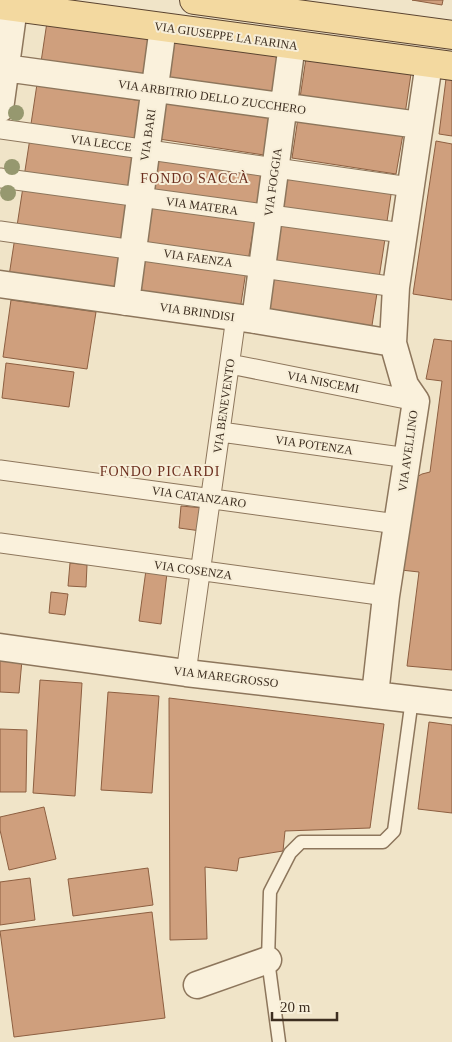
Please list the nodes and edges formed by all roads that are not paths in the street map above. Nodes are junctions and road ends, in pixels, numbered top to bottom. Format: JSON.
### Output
{"nodes":[{"id":1,"x":194,"y":0,"type":"edge"},
{"id":2,"x":234,"y":3,"type":"edge"},
{"id":3,"x":10,"y":4,"type":"edge"},
{"id":4,"x":163,"y":27,"type":"junction"},
{"id":5,"x":452,"y":35,"type":"edge"},
{"id":6,"x":292,"y":44,"type":"junction"},
{"id":7,"x":441,"y":64,"type":"edge"},
{"id":8,"x":5,"y":68,"type":"junction"},
{"id":9,"x":154,"y":89,"type":"junction"},
{"id":10,"x":284,"y":106,"type":"junction"},
{"id":11,"x":0,"y":109,"type":"edge"},
{"id":12,"x":419,"y":126,"type":"junction"},
{"id":13,"x":0,"y":129,"type":"edge"},
{"id":14,"x":146,"y":149,"type":"junction"},
{"id":15,"x":275,"y":167,"type":"junction"},
{"id":16,"x":0,"y":178,"type":"edge"},
{"id":17,"x":410,"y":186,"type":"junction"},
{"id":18,"x":140,"y":197,"type":"junction"},
{"id":19,"x":269,"y":215,"type":"junction"},
{"id":20,"x":0,"y":231,"type":"edge"},
{"id":21,"x":403,"y":233,"type":"junction"},
{"id":22,"x":133,"y":250,"type":"junction"},
{"id":23,"x":262,"y":267,"type":"junction"},
{"id":24,"x":0,"y":284,"type":"edge"},
{"id":25,"x":396,"y":287,"type":"junction"},
{"id":26,"x":126,"y":302,"type":"junction"},
{"id":27,"x":246,"y":318,"type":"junction"},
{"id":28,"x":393,"y":343,"type":"junction"},
{"id":29,"x":230,"y":364,"type":"junction"},
{"id":30,"x":416,"y":401,"type":"junction"},
{"id":31,"x":221,"y":432,"type":"junction"},
{"id":32,"x":408,"y":458,"type":"junction"},
{"id":33,"x":0,"y":470,"type":"edge"},
{"id":34,"x":212,"y":499,"type":"junction"},
{"id":35,"x":397,"y":524,"type":"junction"},
{"id":36,"x":0,"y":543,"type":"edge"},
{"id":37,"x":202,"y":571,"type":"junction"},
{"id":38,"x":386,"y":596,"type":"junction"},
{"id":39,"x":0,"y":647,"type":"edge"},
{"id":40,"x":186,"y":672,"type":"junction"},
{"id":41,"x":375,"y":695,"type":"junction"},
{"id":42,"x":412,"y":699,"type":"junction"},
{"id":43,"x":452,"y":704,"type":"edge"},
{"id":44,"x":268,"y":960,"type":"junction"},
{"id":45,"x":197,"y":985,"type":"dead end"},
{"id":46,"x":278,"y":1042,"type":"edge"}],
"edges":[{"from":1,"to":2,"type":"main road"},
{"from":2,"to":5,"type":"main road"},
{"from":3,"to":4,"type":"main road","name":"VIA GIUSEPPE LA FARINA"},
{"from":3,"to":8,"type":"street"},
{"from":4,"to":6,"type":"main road","name":"VIA GIUSEPPE LA FARINA"},
{"from":4,"to":9,"type":"street","name":"VIA BARI"},
{"from":6,"to":7,"type":"main road","name":"VIA GIUSEPPE LA FARINA"},
{"from":6,"to":10,"type":"street","name":"VIA FOGGIA"},
{"from":7,"to":12,"type":"street","name":"VIA AVELLINO"},
{"from":8,"to":9,"type":"street","name":"VIA ARBITRIO DELLO ZUCCHERO"},
{"from":8,"to":11,"type":"street"},
{"from":9,"to":10,"type":"street","name":"VIA ARBITRIO DELLO ZUCCHERO"},
{"from":9,"to":14,"type":"street","name":"VIA BARI"},
{"from":10,"to":12,"type":"street","name":"VIA ARBITRIO DELLO ZUCCHERO"},
{"from":10,"to":15,"type":"street","name":"VIA FOGGIA"},
{"from":12,"to":17,"type":"street","name":"VIA AVELLINO"},
{"from":13,"to":14,"type":"street","name":"VIA LECCE"},
{"from":14,"to":15,"type":"street","name":"VIA LECCE"},
{"from":14,"to":18,"type":"street","name":"VIA BARI"},
{"from":15,"to":17,"type":"street","name":"VIA LECCE"},
{"from":15,"to":19,"type":"street","name":"VIA FOGGIA"},
{"from":16,"to":18,"type":"street","name":"VIA MATERA"},
{"from":17,"to":21,"type":"street","name":"VIA AVELLINO"},
{"from":18,"to":19,"type":"street","name":"VIA MATERA"},
{"from":18,"to":22,"type":"street","name":"VIA BARI"},
{"from":19,"to":21,"type":"street","name":"VIA MATERA"},
{"from":19,"to":23,"type":"street","name":"VIA FOGGIA"},
{"from":20,"to":22,"type":"street","name":"VIA FAENZA"},
{"from":21,"to":25,"type":"street","name":"VIA AVELLINO"},
{"from":22,"to":23,"type":"street","name":"VIA FAENZA"},
{"from":22,"to":26,"type":"street","name":"VIA BARI"},
{"from":23,"to":25,"type":"street","name":"VIA FAENZA"},
{"from":23,"to":27,"type":"street","name":"VIA FOGGIA"},
{"from":24,"to":26,"type":"street","name":"VIA BRINDISI"},
{"from":25,"to":28,"type":"street","name":"VIA AVELLINO"},
{"from":26,"to":27,"type":"street","name":"VIA BRINDISI"},
{"from":27,"to":28,"type":"street","name":"VIA BRINDISI"},
{"from":27,"to":29,"type":"street","name":"VIA BENEVENTO"},
{"from":28,"to":30,"type":"street","name":"VIA AVELLINO"},
{"from":29,"to":30,"type":"street","name":"VIA NISCEMI"},
{"from":29,"to":31,"type":"street","name":"VIA BENEVENTO"},
{"from":30,"to":32,"type":"street","name":"VIA AVELLINO"},
{"from":31,"to":32,"type":"street","name":"VIA POTENZA"},
{"from":31,"to":34,"type":"street","name":"VIA BENEVENTO"},
{"from":32,"to":35,"type":"street","name":"VIA AVELLINO"},
{"from":33,"to":34,"type":"street","name":"VIA CATANZARO"},
{"from":34,"to":35,"type":"street","name":"VIA CATANZARO"},
{"from":34,"to":37,"type":"street","name":"VIA BENEVENTO"},
{"from":35,"to":38,"type":"street","name":"VIA AVELLINO"},
{"from":36,"to":37,"type":"street","name":"VIA COSENZA"},
{"from":37,"to":38,"type":"street","name":"VIA COSENZA"},
{"from":37,"to":40,"type":"street","name":"VIA BENEVENTO"},
{"from":38,"to":41,"type":"street","name":"VIA AVELLINO"},
{"from":39,"to":40,"type":"street","name":"VIA MAREGROSSO"},
{"from":40,"to":41,"type":"street","name":"VIA MAREGROSSO"},
{"from":41,"to":42,"type":"street","name":"VIA MAREGROSSO"},
{"from":42,"to":43,"type":"street","name":"VIA MAREGROSSO"},
{"from":42,"to":44,"type":"lane"},
{"from":44,"to":45,"type":"street"},
{"from":44,"to":46,"type":"lane"}]}
